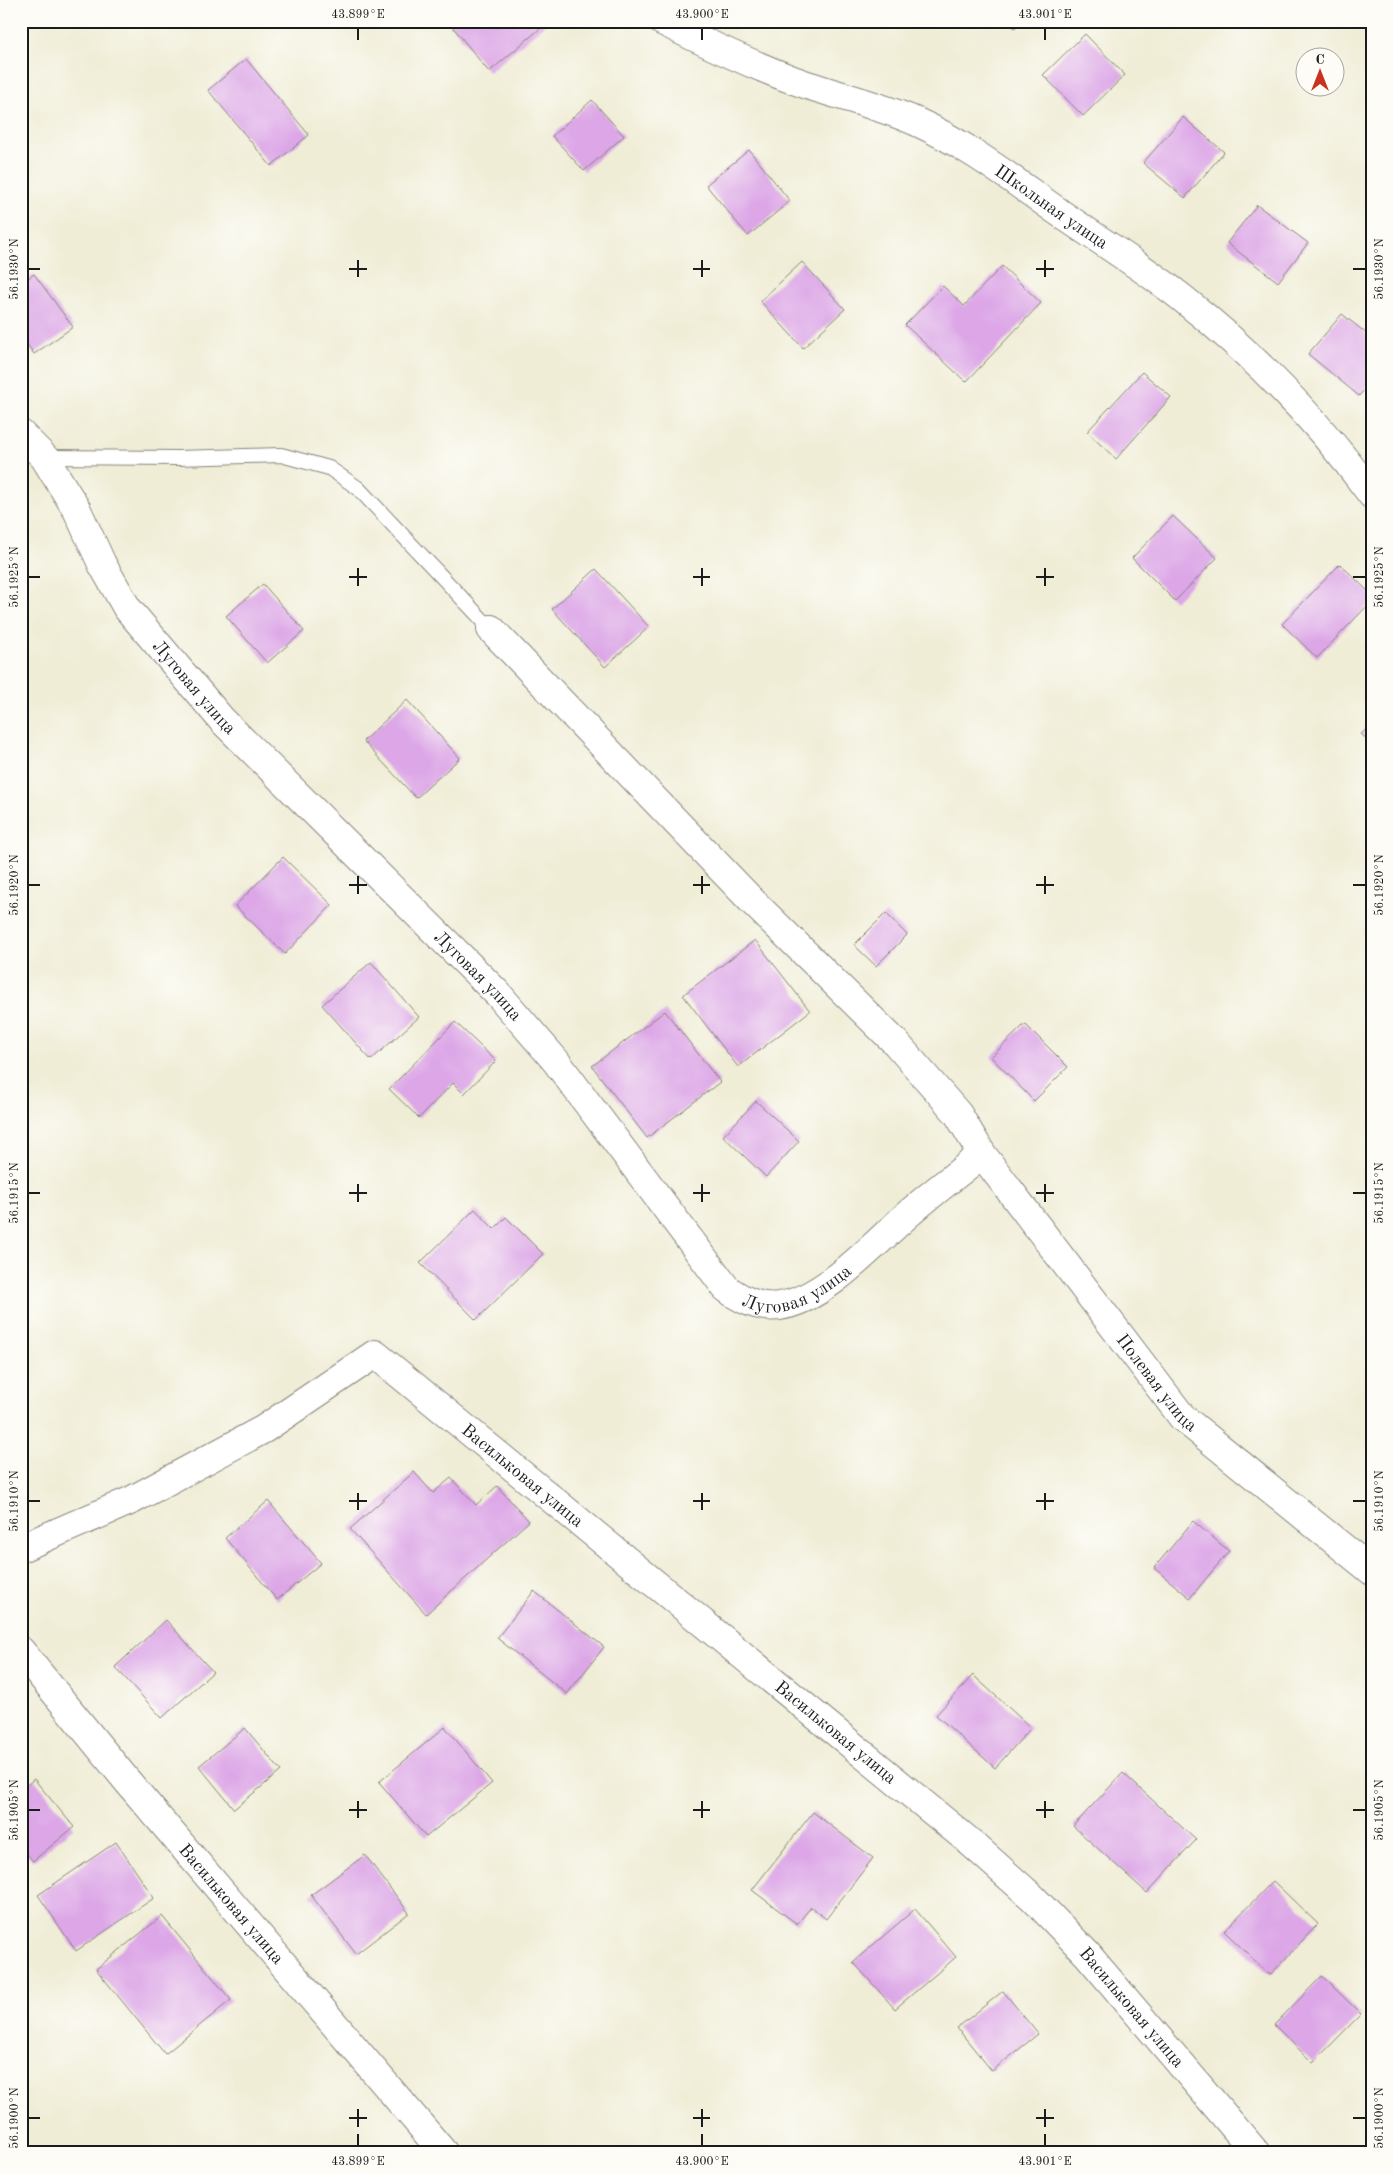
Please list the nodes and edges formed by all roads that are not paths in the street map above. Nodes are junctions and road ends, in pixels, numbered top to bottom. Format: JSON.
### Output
{"nodes":[{"id":1,"x":662,"y":21,"type":"edge"},
{"id":2,"x":21,"y":434,"type":"edge"},
{"id":3,"x":44,"y":457,"type":"junction"},
{"id":4,"x":1372,"y":494,"type":"edge"},
{"id":5,"x":491,"y":629,"type":"joint"},
{"id":6,"x":982,"y":1154,"type":"junction"},
{"id":7,"x":21,"y":1548,"type":"edge"},
{"id":8,"x":1372,"y":1571,"type":"edge"},
{"id":9,"x":21,"y":1651,"type":"edge"},
{"id":10,"x":444,"y":2153,"type":"edge"},
{"id":11,"x":1256,"y":2153,"type":"edge"}],
"edges":[{"from":1,"to":4,"type":"street","name":"Школьная улица"},
{"from":2,"to":3,"type":"street","name":"Луговая улица"},
{"from":3,"to":5,"type":"lane"},
{"from":3,"to":6,"type":"street","name":"Луговая улица"},
{"from":5,"to":6,"type":"street","name":"Полевая улица"},
{"from":6,"to":8,"type":"street","name":"Полевая улица"},
{"from":7,"to":11,"type":"street","name":"Васильковая улица"},
{"from":9,"to":10,"type":"street","name":"Васильковая улица"}]}
